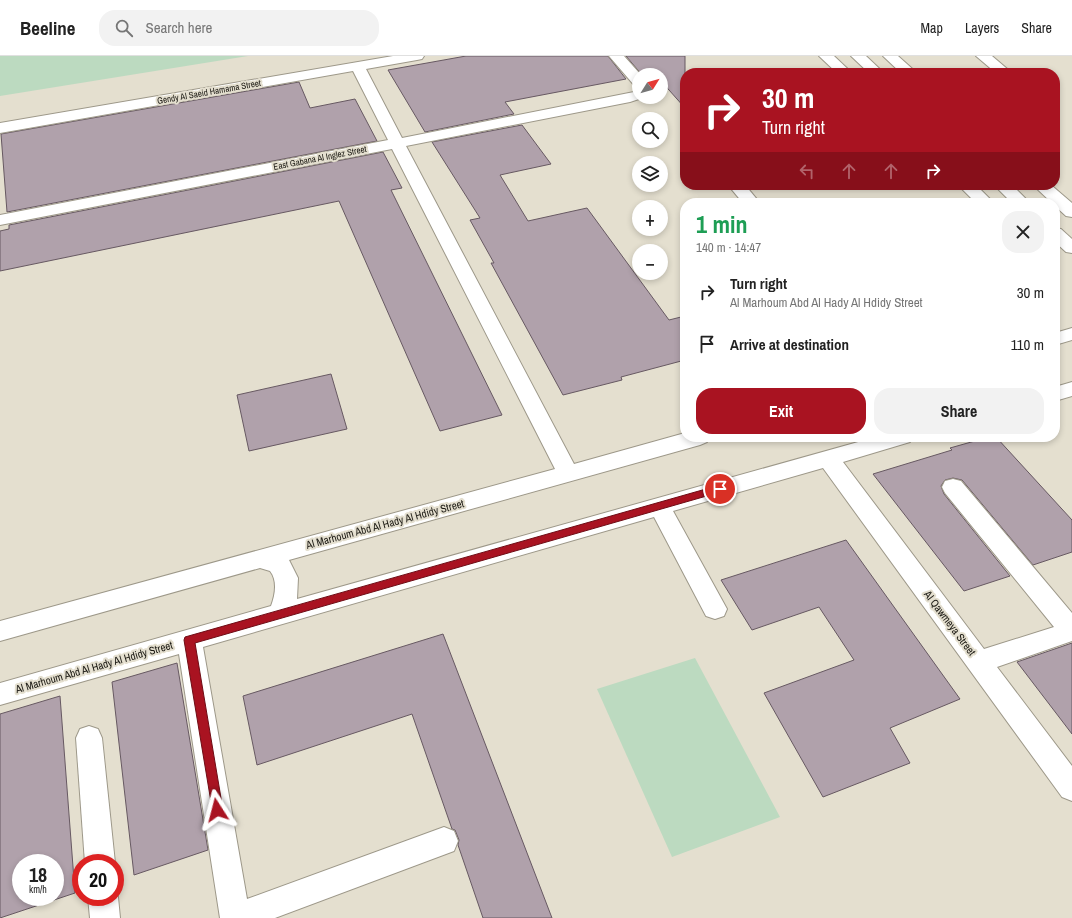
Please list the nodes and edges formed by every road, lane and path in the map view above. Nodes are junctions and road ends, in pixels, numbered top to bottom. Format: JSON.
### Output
{"nodes":[{"id":1,"x":417,"y":56,"type":"edge"},
{"id":2,"x":616,"y":56,"type":"edge"},
{"id":3,"x":826,"y":56,"type":"edge"},
{"id":4,"x":858,"y":56,"type":"edge"},
{"id":5,"x":890,"y":56,"type":"edge"},
{"id":6,"x":983,"y":56,"type":"edge"},
{"id":7,"x":357,"y":66,"type":"junction"},
{"id":8,"x":839,"y":68,"type":"edge"},
{"id":9,"x":871,"y":68,"type":"edge"},
{"id":10,"x":904,"y":68,"type":"edge"},
{"id":11,"x":997,"y":68,"type":"edge"},
{"id":12,"x":632,"y":74,"type":"edge"},
{"id":13,"x":632,"y":97,"type":"edge"},
{"id":14,"x":0,"y":128,"type":"edge"},
{"id":15,"x":397,"y":143,"type":"junction"},
{"id":16,"x":740,"y":190,"type":"edge"},
{"id":17,"x":972,"y":190,"type":"edge"},
{"id":18,"x":1008,"y":190,"type":"edge"},
{"id":19,"x":1047,"y":190,"type":"edge"},
{"id":20,"x":748,"y":198,"type":"edge"},
{"id":21,"x":980,"y":198,"type":"edge"},
{"id":22,"x":1016,"y":198,"type":"edge"},
{"id":23,"x":1056,"y":198,"type":"edge"},
{"id":24,"x":1060,"y":202,"type":"edge"},
{"id":25,"x":1072,"y":212,"type":"edge"},
{"id":26,"x":0,"y":220,"type":"edge"},
{"id":27,"x":1060,"y":237,"type":"edge"},
{"id":28,"x":1072,"y":248,"type":"edge"},
{"id":29,"x":1072,"y":334,"type":"edge"},
{"id":30,"x":1060,"y":338,"type":"edge"},
{"id":31,"x":1072,"y":389,"type":"edge"},
{"id":32,"x":1060,"y":393,"type":"edge"},
{"id":33,"x":682,"y":442,"type":"edge"},
{"id":34,"x":885,"y":442,"type":"edge"},
{"id":35,"x":828,"y":458,"type":"junction"},
{"id":36,"x":568,"y":474,"type":"junction"},
{"id":37,"x":953,"y":487,"type":"dead end"},
{"id":38,"x":659,"y":506,"type":"junction"},
{"id":39,"x":259,"y":559,"type":"junction"},
{"id":40,"x":715,"y":609,"type":"dead end"},
{"id":41,"x":281,"y":614,"type":"junction"},
{"id":42,"x":0,"y":631,"type":"edge"},
{"id":43,"x":1072,"y":631,"type":"edge"},
{"id":44,"x":189,"y":640,"type":"junction"},
{"id":45,"x":979,"y":662,"type":"junction"},
{"id":46,"x":0,"y":694,"type":"edge"},
{"id":47,"x":89,"y":738,"type":"dead end"},
{"id":48,"x":1072,"y":788,"type":"edge"},
{"id":49,"x":444,"y":841,"type":"dead end"},
{"id":50,"x":99,"y":854,"type":"edge"},
{"id":51,"x":104,"y":906,"type":"edge"},
{"id":52,"x":105,"y":918,"type":"edge"},
{"id":53,"x":235,"y":918,"type":"edge"}],
"edges":[{"from":1,"to":7,"type":"street","name":"Gendy Al Saeid Hamama Street"},
{"from":2,"to":12,"type":"street"},
{"from":3,"to":8,"type":"street"},
{"from":4,"to":9,"type":"street"},
{"from":5,"to":10,"type":"street"},
{"from":6,"to":11,"type":"street"},
{"from":7,"to":14,"type":"street","name":"Gendy Al Saeid Hamama Street"},
{"from":7,"to":15,"type":"street"},
{"from":13,"to":15,"type":"street","name":"East Gabana Al Inglez Street"},
{"from":15,"to":26,"type":"street","name":"East Gabana Al Inglez Street"},
{"from":15,"to":36,"type":"street"},
{"from":16,"to":20,"type":"street"},
{"from":17,"to":21,"type":"street"},
{"from":18,"to":22,"type":"street"},
{"from":19,"to":23,"type":"street"},
{"from":24,"to":25,"type":"street"},
{"from":27,"to":28,"type":"street"},
{"from":29,"to":30,"type":"street"},
{"from":31,"to":32,"type":"street"},
{"from":33,"to":36,"type":"street","name":"Al Marhoum Abd Al Hady Al Hdidy Street"},
{"from":34,"to":35,"type":"street","name":"Al Marhoum Abd Al Hady Al Hdidy Street"},
{"from":35,"to":38,"type":"street","name":"Al Marhoum Abd Al Hady Al Hdidy Street"},
{"from":35,"to":45,"type":"street","name":"Al Qawmeya Street"},
{"from":36,"to":39,"type":"street","name":"Al Marhoum Abd Al Hady Al Hdidy Street"},
{"from":37,"to":43,"type":"street"},
{"from":38,"to":40,"type":"street"},
{"from":38,"to":41,"type":"street","name":"Al Marhoum Abd Al Hady Al Hdidy Street"},
{"from":39,"to":41,"type":"street"},
{"from":39,"to":42,"type":"street","name":"Al Marhoum Abd Al Hady Al Hdidy Street"},
{"from":41,"to":44,"type":"street","name":"Al Marhoum Abd Al Hady Al Hdidy Street"},
{"from":43,"to":45,"type":"street"},
{"from":44,"to":46,"type":"street","name":"Al Marhoum Abd Al Hady Al Hdidy Street"},
{"from":44,"to":53,"type":"street"},
{"from":45,"to":48,"type":"street","name":"Al Qawmeya Street"},
{"from":47,"to":50,"type":"street"},
{"from":49,"to":53,"type":"street"},
{"from":51,"to":52,"type":"street"}]}
